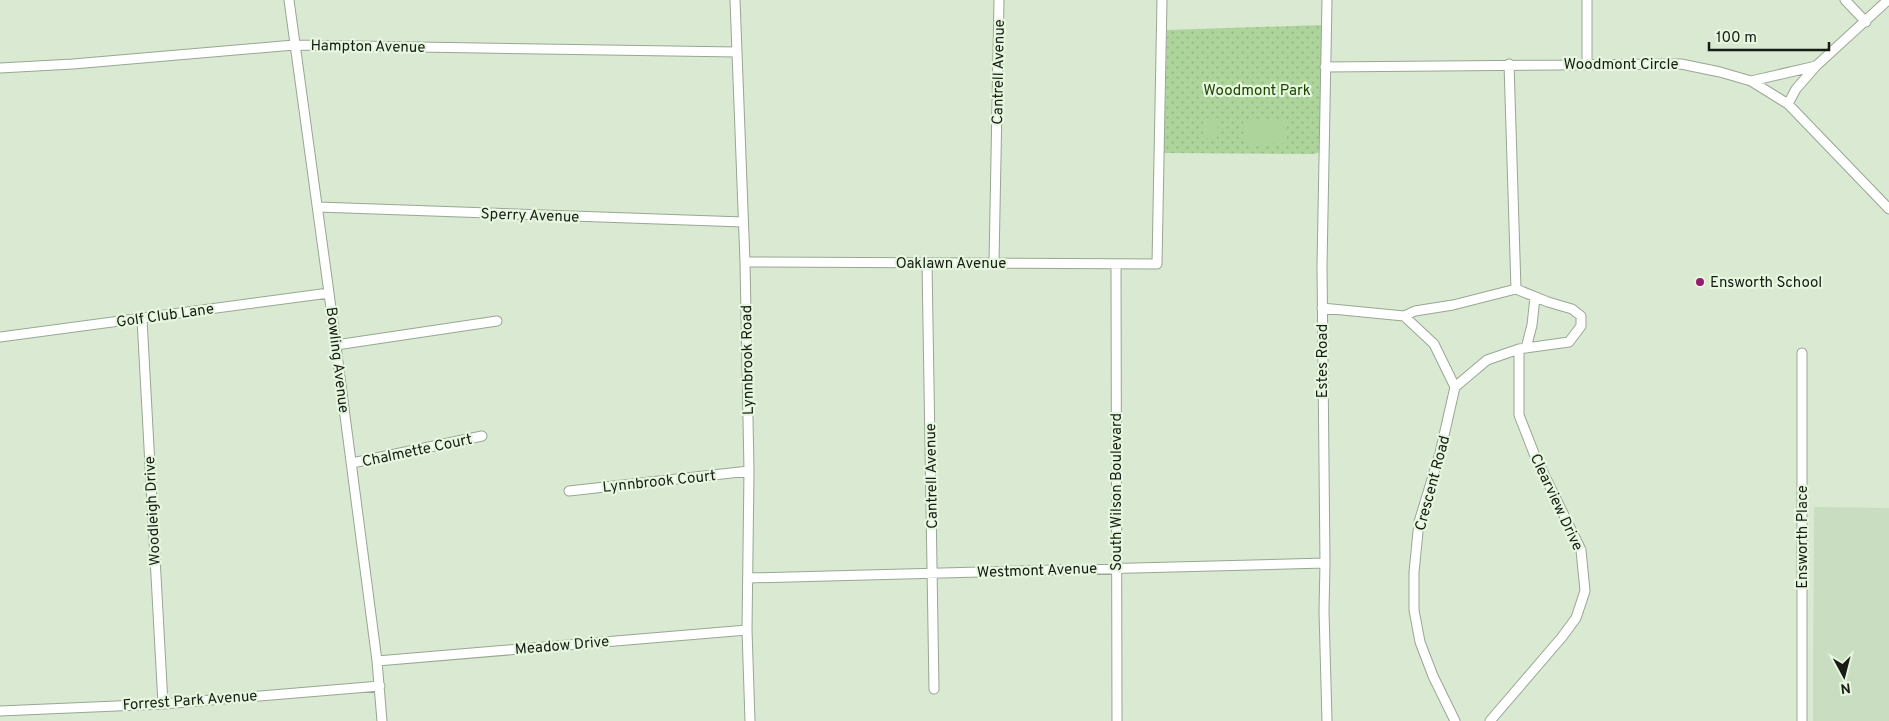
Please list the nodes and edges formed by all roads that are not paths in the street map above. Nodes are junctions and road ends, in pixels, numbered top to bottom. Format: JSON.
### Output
{"nodes":[{"id":1,"x":289,"y":0,"type":"edge"},
{"id":2,"x":735,"y":0,"type":"edge"},
{"id":3,"x":999,"y":0,"type":"edge"},
{"id":4,"x":1162,"y":0,"type":"edge"},
{"id":5,"x":1327,"y":0,"type":"edge"},
{"id":6,"x":1587,"y":0,"type":"edge"},
{"id":7,"x":1846,"y":0,"type":"edge"},
{"id":8,"x":1888,"y":0,"type":"edge"},
{"id":9,"x":1866,"y":22,"type":"junction"},
{"id":10,"x":294,"y":45,"type":"junction"},
{"id":11,"x":737,"y":52,"type":"junction"},
{"id":12,"x":1509,"y":64,"type":"junction"},
{"id":13,"x":1587,"y":64,"type":"junction"},
{"id":14,"x":1816,"y":66,"type":"junction"},
{"id":15,"x":1325,"y":67,"type":"junction"},
{"id":16,"x":0,"y":68,"type":"edge"},
{"id":17,"x":1751,"y":81,"type":"junction"},
{"id":18,"x":1788,"y":104,"type":"junction"},
{"id":19,"x":318,"y":207,"type":"junction"},
{"id":20,"x":1889,"y":209,"type":"edge"},
{"id":21,"x":743,"y":222,"type":"junction"},
{"id":22,"x":745,"y":262,"type":"junction"},
{"id":23,"x":927,"y":263,"type":"junction"},
{"id":24,"x":994,"y":263,"type":"junction"},
{"id":25,"x":1116,"y":264,"type":"junction"},
{"id":26,"x":1516,"y":289,"type":"junction"},
{"id":27,"x":330,"y":293,"type":"junction"},
{"id":28,"x":1535,"y":297,"type":"junction"},
{"id":29,"x":1322,"y":308,"type":"junction"},
{"id":30,"x":1404,"y":316,"type":"junction"},
{"id":31,"x":142,"y":319,"type":"junction"},
{"id":32,"x":497,"y":321,"type":"dead end"},
{"id":33,"x":0,"y":336,"type":"edge"},
{"id":34,"x":336,"y":345,"type":"junction"},
{"id":35,"x":1523,"y":349,"type":"junction"},
{"id":36,"x":1802,"y":353,"type":"dead end"},
{"id":37,"x":1455,"y":387,"type":"junction"},
{"id":38,"x":482,"y":436,"type":"dead end"},
{"id":39,"x":352,"y":463,"type":"junction"},
{"id":40,"x":749,"y":471,"type":"junction"},
{"id":41,"x":569,"y":491,"type":"dead end"},
{"id":42,"x":1325,"y":563,"type":"junction"},
{"id":43,"x":1116,"y":568,"type":"junction"},
{"id":44,"x":932,"y":574,"type":"junction"},
{"id":45,"x":748,"y":578,"type":"junction"},
{"id":46,"x":747,"y":630,"type":"junction"},
{"id":47,"x":377,"y":661,"type":"junction"},
{"id":48,"x":380,"y":686,"type":"junction"},
{"id":49,"x":934,"y":689,"type":"dead end"},
{"id":50,"x":163,"y":704,"type":"junction"},
{"id":51,"x":0,"y":711,"type":"edge"},
{"id":52,"x":382,"y":721,"type":"edge"},
{"id":53,"x":750,"y":721,"type":"edge"},
{"id":54,"x":1117,"y":721,"type":"edge"},
{"id":55,"x":1327,"y":721,"type":"edge"},
{"id":56,"x":1455,"y":721,"type":"edge"},
{"id":57,"x":1490,"y":721,"type":"edge"},
{"id":58,"x":1802,"y":721,"type":"edge"}],
"edges":[{"from":1,"to":10,"type":"street","name":"Bowling Avenue"},
{"from":2,"to":11,"type":"street","name":"Lynnbrook Road"},
{"from":3,"to":24,"type":"street","name":"Cantrell Avenue"},
{"from":4,"to":25,"type":"street","name":"Oaklawn Avenue"},
{"from":5,"to":15,"type":"street","name":"Estes Road"},
{"from":6,"to":13,"type":"street"},
{"from":7,"to":9,"type":"street"},
{"from":8,"to":9,"type":"street","name":"Woodmont Circle"},
{"from":9,"to":14,"type":"street","name":"Woodmont Circle"},
{"from":10,"to":11,"type":"street","name":"Hampton Avenue"},
{"from":10,"to":16,"type":"street","name":"Hampton Avenue"},
{"from":10,"to":19,"type":"street","name":"Bowling Avenue"},
{"from":11,"to":21,"type":"street","name":"Lynnbrook Road"},
{"from":12,"to":13,"type":"street","name":"Woodmont Circle"},
{"from":12,"to":15,"type":"street","name":"Woodmont Circle"},
{"from":12,"to":26,"type":"street"},
{"from":13,"to":17,"type":"street","name":"Woodmont Circle"},
{"from":14,"to":17,"type":"street","name":"Woodmont Circle"},
{"from":14,"to":18,"type":"street"},
{"from":15,"to":29,"type":"street","name":"Estes Road"},
{"from":17,"to":18,"type":"street"},
{"from":18,"to":20,"type":"street"},
{"from":19,"to":21,"type":"street","name":"Sperry Avenue"},
{"from":19,"to":27,"type":"street","name":"Bowling Avenue"},
{"from":21,"to":22,"type":"street","name":"Lynnbrook Road"},
{"from":22,"to":23,"type":"street","name":"Oaklawn Avenue"},
{"from":22,"to":40,"type":"street","name":"Lynnbrook Road"},
{"from":23,"to":24,"type":"street","name":"Oaklawn Avenue"},
{"from":23,"to":44,"type":"street","name":"Cantrell Avenue"},
{"from":24,"to":25,"type":"street","name":"Oaklawn Avenue"},
{"from":25,"to":43,"type":"street","name":"South Wilson Boulevard"},
{"from":26,"to":28,"type":"street"},
{"from":26,"to":30,"type":"street"},
{"from":27,"to":31,"type":"street","name":"Golf Club Lane"},
{"from":27,"to":34,"type":"street","name":"Bowling Avenue"},
{"from":28,"to":35,"type":"street","name":"Clearview Drive"},
{"from":28,"to":35,"type":"street"},
{"from":29,"to":30,"type":"street"},
{"from":29,"to":42,"type":"street","name":"Estes Road"},
{"from":30,"to":37,"type":"street"},
{"from":31,"to":33,"type":"street","name":"Golf Club Lane"},
{"from":31,"to":50,"type":"street","name":"Woodleigh Drive"},
{"from":32,"to":34,"type":"street"},
{"from":34,"to":39,"type":"street","name":"Bowling Avenue"},
{"from":35,"to":37,"type":"street"},
{"from":35,"to":57,"type":"street","name":"Clearview Drive"},
{"from":36,"to":58,"type":"street","name":"Ensworth Place"},
{"from":37,"to":56,"type":"street","name":"Crescent Road"},
{"from":38,"to":39,"type":"street","name":"Chalmette Court"},
{"from":39,"to":47,"type":"street","name":"Bowling Avenue"},
{"from":40,"to":41,"type":"street","name":"Lynnbrook Court"},
{"from":40,"to":45,"type":"street","name":"Lynnbrook Road"},
{"from":42,"to":43,"type":"street","name":"Westmont Avenue"},
{"from":42,"to":55,"type":"street","name":"Estes Road"},
{"from":43,"to":44,"type":"street","name":"Westmont Avenue"},
{"from":43,"to":54,"type":"street","name":"South Wilson Boulevard"},
{"from":44,"to":45,"type":"street","name":"Westmont Avenue"},
{"from":44,"to":49,"type":"street","name":"Cantrell Avenue"},
{"from":45,"to":46,"type":"street","name":"Lynnbrook Road"},
{"from":46,"to":47,"type":"street","name":"Meadow Drive"},
{"from":46,"to":53,"type":"street","name":"Lynnbrook Road"},
{"from":47,"to":48,"type":"street","name":"Bowling Avenue"},
{"from":48,"to":50,"type":"street","name":"Forrest Park Avenue"},
{"from":48,"to":52,"type":"street","name":"Bowling Avenue"},
{"from":50,"to":51,"type":"street","name":"Forrest Park Avenue"}]}
